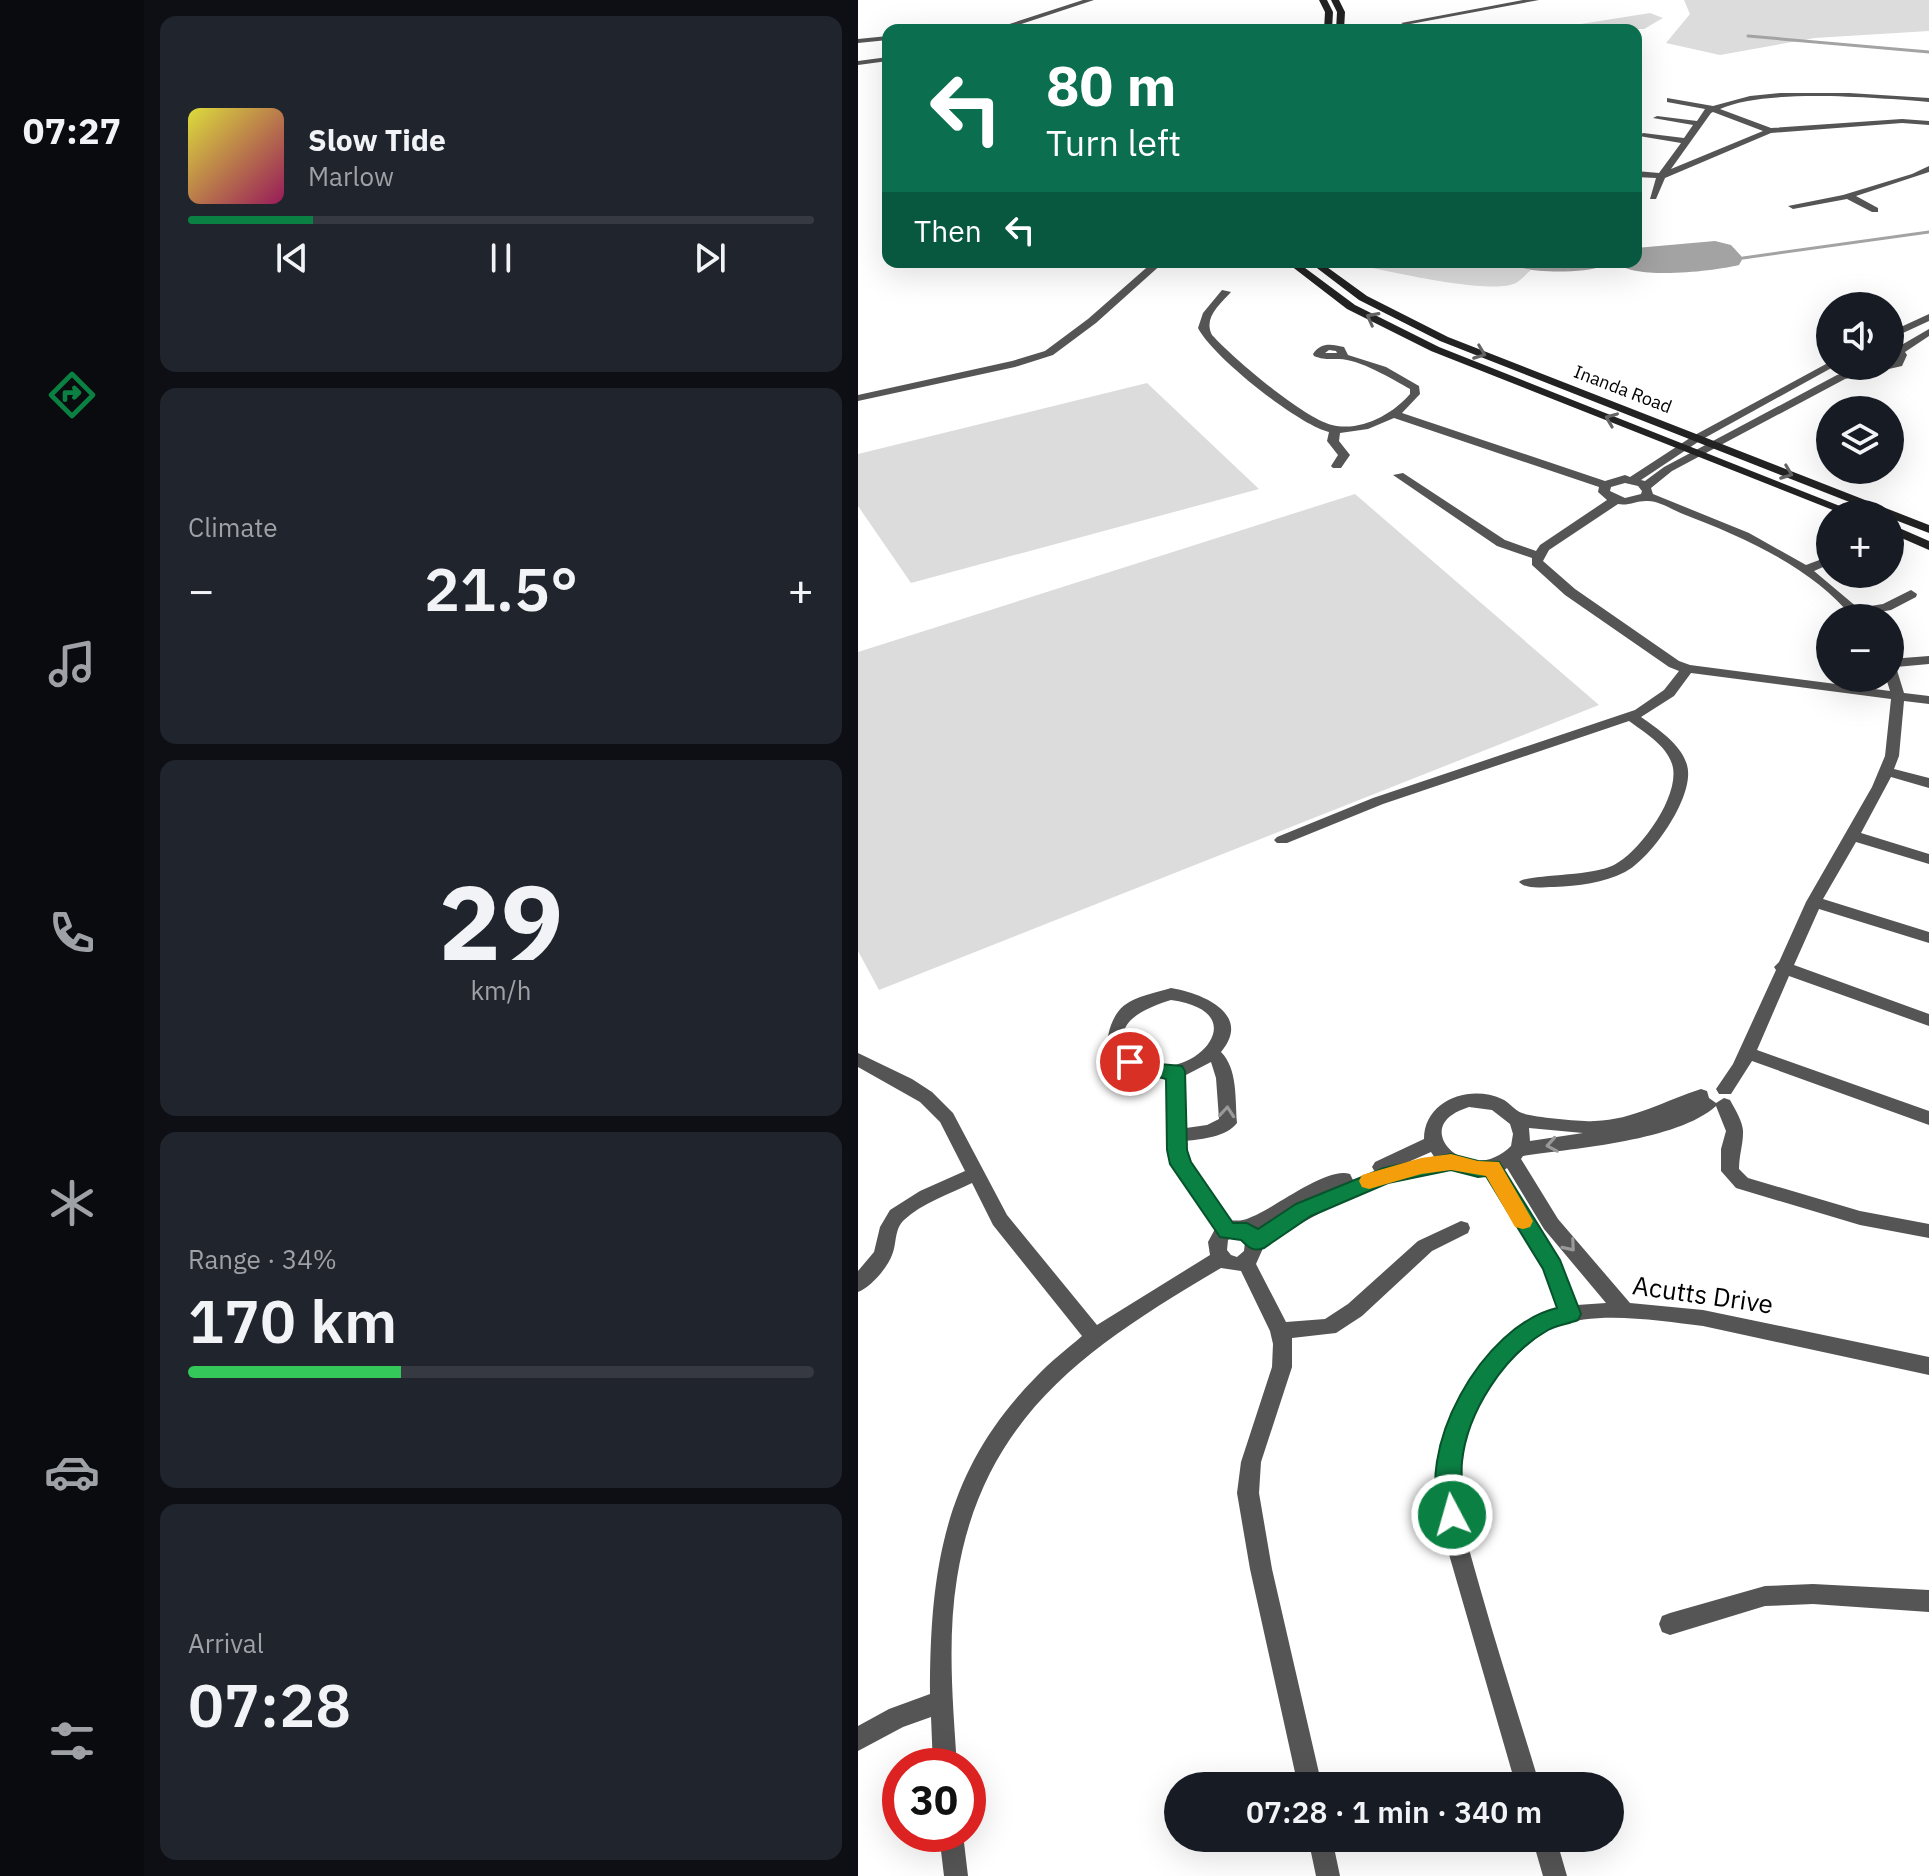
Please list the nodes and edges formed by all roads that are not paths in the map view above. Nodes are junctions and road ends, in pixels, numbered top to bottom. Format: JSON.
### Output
{"nodes":[{"id":1,"x":1090,"y":0,"type":"edge"},
{"id":2,"x":1323,"y":0,"type":"edge"},
{"id":3,"x":1335,"y":0,"type":"edge"},
{"id":4,"x":1535,"y":0,"type":"edge"},
{"id":5,"x":1405,"y":23,"type":"dead end"},
{"id":6,"x":1014,"y":24,"type":"edge"},
{"id":7,"x":1328,"y":24,"type":"edge"},
{"id":8,"x":1340,"y":24,"type":"edge"},
{"id":9,"x":882,"y":39,"type":"edge"},
{"id":10,"x":858,"y":41,"type":"edge"},
{"id":11,"x":882,"y":60,"type":"edge"},
{"id":12,"x":858,"y":63,"type":"edge"},
{"id":13,"x":1845,"y":85,"type":"dead end"},
{"id":14,"x":1724,"y":90,"type":"dead end"},
{"id":15,"x":1815,"y":95,"type":"junction"},
{"id":16,"x":1849,"y":95,"type":"junction"},
{"id":17,"x":1670,"y":100,"type":"dead end"},
{"id":18,"x":1929,"y":100,"type":"edge"},
{"id":19,"x":1731,"y":103,"type":"junction"},
{"id":20,"x":1823,"y":103,"type":"dead end"},
{"id":21,"x":1711,"y":108,"type":"junction"},
{"id":22,"x":1657,"y":118,"type":"dead end"},
{"id":23,"x":1929,"y":123,"type":"edge"},
{"id":24,"x":1701,"y":124,"type":"junction"},
{"id":25,"x":1770,"y":131,"type":"junction"},
{"id":26,"x":1643,"y":136,"type":"dead end"},
{"id":27,"x":1688,"y":141,"type":"junction"},
{"id":28,"x":1672,"y":161,"type":"junction"},
{"id":29,"x":1690,"y":165,"type":"junction"},
{"id":30,"x":1929,"y":169,"type":"edge"},
{"id":31,"x":1642,"y":174,"type":"edge"},
{"id":32,"x":1661,"y":176,"type":"junction"},
{"id":33,"x":1915,"y":176,"type":"junction"},
{"id":34,"x":1929,"y":183,"type":"edge"},
{"id":35,"x":1847,"y":195,"type":"junction"},
{"id":36,"x":1653,"y":197,"type":"dead end"},
{"id":37,"x":1793,"y":206,"type":"dead end"},
{"id":38,"x":1875,"y":210,"type":"dead end"},
{"id":39,"x":1152,"y":268,"type":"edge"},
{"id":40,"x":1299,"y":268,"type":"edge"},
{"id":41,"x":1322,"y":268,"type":"edge"},
{"id":42,"x":1226,"y":292,"type":"dead end"},
{"id":43,"x":1929,"y":317,"type":"edge"},
{"id":44,"x":1904,"y":329,"type":"edge"},
{"id":45,"x":1929,"y":332,"type":"edge"},
{"id":46,"x":1904,"y":343,"type":"edge"},
{"id":47,"x":1341,"y":356,"type":"dead end"},
{"id":48,"x":1816,"y":374,"type":"edge"},
{"id":49,"x":1835,"y":380,"type":"edge"},
{"id":50,"x":858,"y":398,"type":"edge"},
{"id":51,"x":1396,"y":415,"type":"junction"},
{"id":52,"x":1335,"y":429,"type":"junction"},
{"id":53,"x":1697,"y":438,"type":"junction"},
{"id":54,"x":1714,"y":444,"type":"junction"},
{"id":55,"x":1684,"y":447,"type":"junction"},
{"id":56,"x":1698,"y":453,"type":"junction"},
{"id":57,"x":1337,"y":466,"type":"dead end"},
{"id":58,"x":1399,"y":475,"type":"dead end"},
{"id":59,"x":1633,"y":480,"type":"junction"},
{"id":60,"x":1605,"y":485,"type":"junction"},
{"id":61,"x":1646,"y":491,"type":"junction"},
{"id":62,"x":1615,"y":500,"type":"junction"},
{"id":63,"x":1818,"y":500,"type":"edge"},
{"id":64,"x":1929,"y":529,"type":"edge"},
{"id":65,"x":1904,"y":534,"type":"edge"},
{"id":66,"x":1929,"y":546,"type":"edge"},
{"id":67,"x":1538,"y":556,"type":"junction"},
{"id":68,"x":1816,"y":566,"type":"edge"},
{"id":69,"x":1806,"y":570,"type":"junction"},
{"id":70,"x":1911,"y":594,"type":"dead end"},
{"id":71,"x":1845,"y":604,"type":"edge"},
{"id":72,"x":1892,"y":604,"type":"edge"},
{"id":73,"x":1929,"y":660,"type":"edge"},
{"id":74,"x":1904,"y":664,"type":"edge"},
{"id":75,"x":1687,"y":669,"type":"junction"},
{"id":76,"x":1897,"y":692,"type":"edge"},
{"id":77,"x":1898,"y":695,"type":"junction"},
{"id":78,"x":1929,"y":700,"type":"edge"},
{"id":79,"x":1631,"y":716,"type":"junction"},
{"id":80,"x":1886,"y":771,"type":"junction"},
{"id":81,"x":1929,"y":783,"type":"edge"},
{"id":82,"x":1851,"y":835,"type":"junction"},
{"id":83,"x":1282,"y":840,"type":"dead end"},
{"id":84,"x":1929,"y":859,"type":"edge"},
{"id":85,"x":1527,"y":882,"type":"dead end"},
{"id":86,"x":1814,"y":902,"type":"junction"},
{"id":87,"x":1929,"y":938,"type":"edge"},
{"id":88,"x":1782,"y":967,"type":"junction"},
{"id":89,"x":1929,"y":1020,"type":"edge"},
{"id":90,"x":1747,"y":1053,"type":"junction"},
{"id":91,"x":1211,"y":1054,"type":"junction"},
{"id":92,"x":858,"y":1059,"type":"edge"},
{"id":93,"x":1175,"y":1071,"type":"junction"},
{"id":94,"x":1714,"y":1098,"type":"junction"},
{"id":95,"x":1929,"y":1118,"type":"edge"},
{"id":96,"x":1518,"y":1120,"type":"junction"},
{"id":97,"x":1177,"y":1136,"type":"junction"},
{"id":98,"x":1433,"y":1143,"type":"junction"},
{"id":99,"x":1515,"y":1155,"type":"junction"},
{"id":100,"x":1451,"y":1162,"type":"junction"},
{"id":101,"x":1492,"y":1168,"type":"junction"},
{"id":102,"x":975,"y":1174,"type":"junction"},
{"id":103,"x":1461,"y":1228,"type":"dead end"},
{"id":104,"x":1929,"y":1231,"type":"edge"},
{"id":105,"x":1243,"y":1241,"type":"junction"},
{"id":106,"x":1221,"y":1258,"type":"junction"},
{"id":107,"x":858,"y":1284,"type":"edge"},
{"id":108,"x":1625,"y":1311,"type":"junction"},
{"id":109,"x":1570,"y":1314,"type":"junction"},
{"id":110,"x":1280,"y":1331,"type":"junction"},
{"id":111,"x":1095,"y":1337,"type":"junction"},
{"id":112,"x":1929,"y":1366,"type":"edge"},
{"id":113,"x":1929,"y":1601,"type":"edge"},
{"id":114,"x":1670,"y":1624,"type":"dead end"},
{"id":115,"x":941,"y":1702,"type":"junction"},
{"id":116,"x":858,"y":1739,"type":"edge"},
{"id":117,"x":944,"y":1748,"type":"edge"},
{"id":118,"x":1307,"y":1772,"type":"edge"},
{"id":119,"x":1524,"y":1772,"type":"edge"},
{"id":120,"x":953,"y":1852,"type":"edge"},
{"id":121,"x":1323,"y":1852,"type":"edge"},
{"id":122,"x":1548,"y":1852,"type":"edge"},
{"id":123,"x":956,"y":1876,"type":"edge"},
{"id":124,"x":1328,"y":1876,"type":"edge"},
{"id":125,"x":1555,"y":1876,"type":"edge"}],
"edges":[{"from":1,"to":6,"type":"street"},
{"from":2,"to":7,"type":"main road"},
{"from":3,"to":8,"type":"main road"},
{"from":4,"to":5,"type":"street"},
{"from":9,"to":10,"type":"street"},
{"from":11,"to":12,"type":"street"},
{"from":13,"to":16,"type":"street"},
{"from":14,"to":19,"type":"street"},
{"from":15,"to":16,"type":"street"},
{"from":15,"to":19,"type":"street"},
{"from":15,"to":20,"type":"street"},
{"from":16,"to":18,"type":"street"},
{"from":17,"to":21,"type":"street"},
{"from":19,"to":21,"type":"street"},
{"from":21,"to":24,"type":"street"},
{"from":21,"to":25,"type":"street"},
{"from":22,"to":24,"type":"street"},
{"from":23,"to":25,"type":"street"},
{"from":24,"to":27,"type":"street"},
{"from":25,"to":29,"type":"street"},
{"from":26,"to":27,"type":"street"},
{"from":27,"to":28,"type":"street"},
{"from":28,"to":29,"type":"street"},
{"from":28,"to":32,"type":"street"},
{"from":29,"to":32,"type":"street"},
{"from":30,"to":33,"type":"street"},
{"from":31,"to":32,"type":"street"},
{"from":32,"to":36,"type":"street"},
{"from":33,"to":34,"type":"street"},
{"from":33,"to":35,"type":"street"},
{"from":35,"to":37,"type":"street"},
{"from":35,"to":38,"type":"street"},
{"from":39,"to":50,"type":"street"},
{"from":55,"to":40,"type":"main road","name":"Inanda Road","one_way":true},
{"from":41,"to":53,"type":"main road","name":"Inanda Road","one_way":true},
{"from":42,"to":52,"type":"street"},
{"from":43,"to":44,"type":"street"},
{"from":45,"to":46,"type":"street"},
{"from":47,"to":51,"type":"street"},
{"from":48,"to":53,"type":"street"},
{"from":49,"to":54,"type":"street"},
{"from":51,"to":52,"type":"street"},
{"from":51,"to":60,"type":"street"},
{"from":52,"to":57,"type":"street"},
{"from":53,"to":54,"type":"main road","name":"Inanda Road"},
{"from":53,"to":55,"type":"street"},
{"from":54,"to":56,"type":"street"},
{"from":54,"to":64,"type":"main road","name":"Inanda Road","one_way":true},
{"from":55,"to":56,"type":"main road","name":"Inanda Road"},
{"from":55,"to":59,"type":"street"},
{"from":56,"to":61,"type":"street"},
{"from":56,"to":63,"type":"main road","name":"Inanda Road"},
{"from":58,"to":67,"type":"street"},
{"from":59,"to":60,"type":"street"},
{"from":59,"to":61,"type":"street"},
{"from":60,"to":62,"type":"street"},
{"from":61,"to":62,"type":"street"},
{"from":61,"to":69,"type":"street"},
{"from":62,"to":67,"type":"street"},
{"from":65,"to":66,"type":"main road"},
{"from":67,"to":75,"type":"street"},
{"from":68,"to":69,"type":"street"},
{"from":69,"to":71,"type":"street"},
{"from":70,"to":72,"type":"street"},
{"from":73,"to":74,"type":"street"},
{"from":75,"to":77,"type":"street"},
{"from":75,"to":79,"type":"street"},
{"from":76,"to":77,"type":"street"},
{"from":77,"to":78,"type":"street"},
{"from":77,"to":80,"type":"street"},
{"from":79,"to":83,"type":"street"},
{"from":79,"to":85,"type":"street"},
{"from":80,"to":81,"type":"street"},
{"from":80,"to":82,"type":"street"},
{"from":82,"to":84,"type":"street"},
{"from":82,"to":86,"type":"street"},
{"from":86,"to":87,"type":"street"},
{"from":86,"to":88,"type":"street"},
{"from":88,"to":89,"type":"street"},
{"from":88,"to":90,"type":"street"},
{"from":90,"to":94,"type":"street"},
{"from":90,"to":95,"type":"street"},
{"from":91,"to":93,"type":"street"},
{"from":91,"to":93,"type":"street"},
{"from":97,"to":91,"type":"street","one_way":true},
{"from":92,"to":102,"type":"street"},
{"from":93,"to":97,"type":"street"},
{"from":94,"to":96,"type":"street"},
{"from":94,"to":99,"type":"street","one_way":true},
{"from":94,"to":104,"type":"street"},
{"from":96,"to":98,"type":"street"},
{"from":96,"to":99,"type":"street"},
{"from":97,"to":105,"type":"street"},
{"from":98,"to":100,"type":"street"},
{"from":98,"to":105,"type":"street"},
{"from":99,"to":101,"type":"street"},
{"from":99,"to":108,"type":"street","one_way":true},
{"from":100,"to":101,"type":"street"},
{"from":100,"to":105,"type":"street"},
{"from":101,"to":109,"type":"street"},
{"from":102,"to":107,"type":"street"},
{"from":102,"to":111,"type":"street"},
{"from":103,"to":110,"type":"street"},
{"from":105,"to":106,"type":"street"},
{"from":105,"to":106,"type":"street"},
{"from":105,"to":110,"type":"street"},
{"from":106,"to":111,"type":"street"},
{"from":108,"to":109,"type":"street","name":"Acutts Drive"},
{"from":108,"to":112,"type":"street","name":"Acutts Drive"},
{"from":109,"to":119,"type":"street","name":"Acutts Drive"},
{"from":110,"to":118,"type":"street"},
{"from":111,"to":115,"type":"street"},
{"from":113,"to":114,"type":"street"},
{"from":115,"to":116,"type":"street"},
{"from":115,"to":117,"type":"street"},
{"from":120,"to":123,"type":"street"},
{"from":121,"to":124,"type":"street"},
{"from":122,"to":125,"type":"street"}]}
